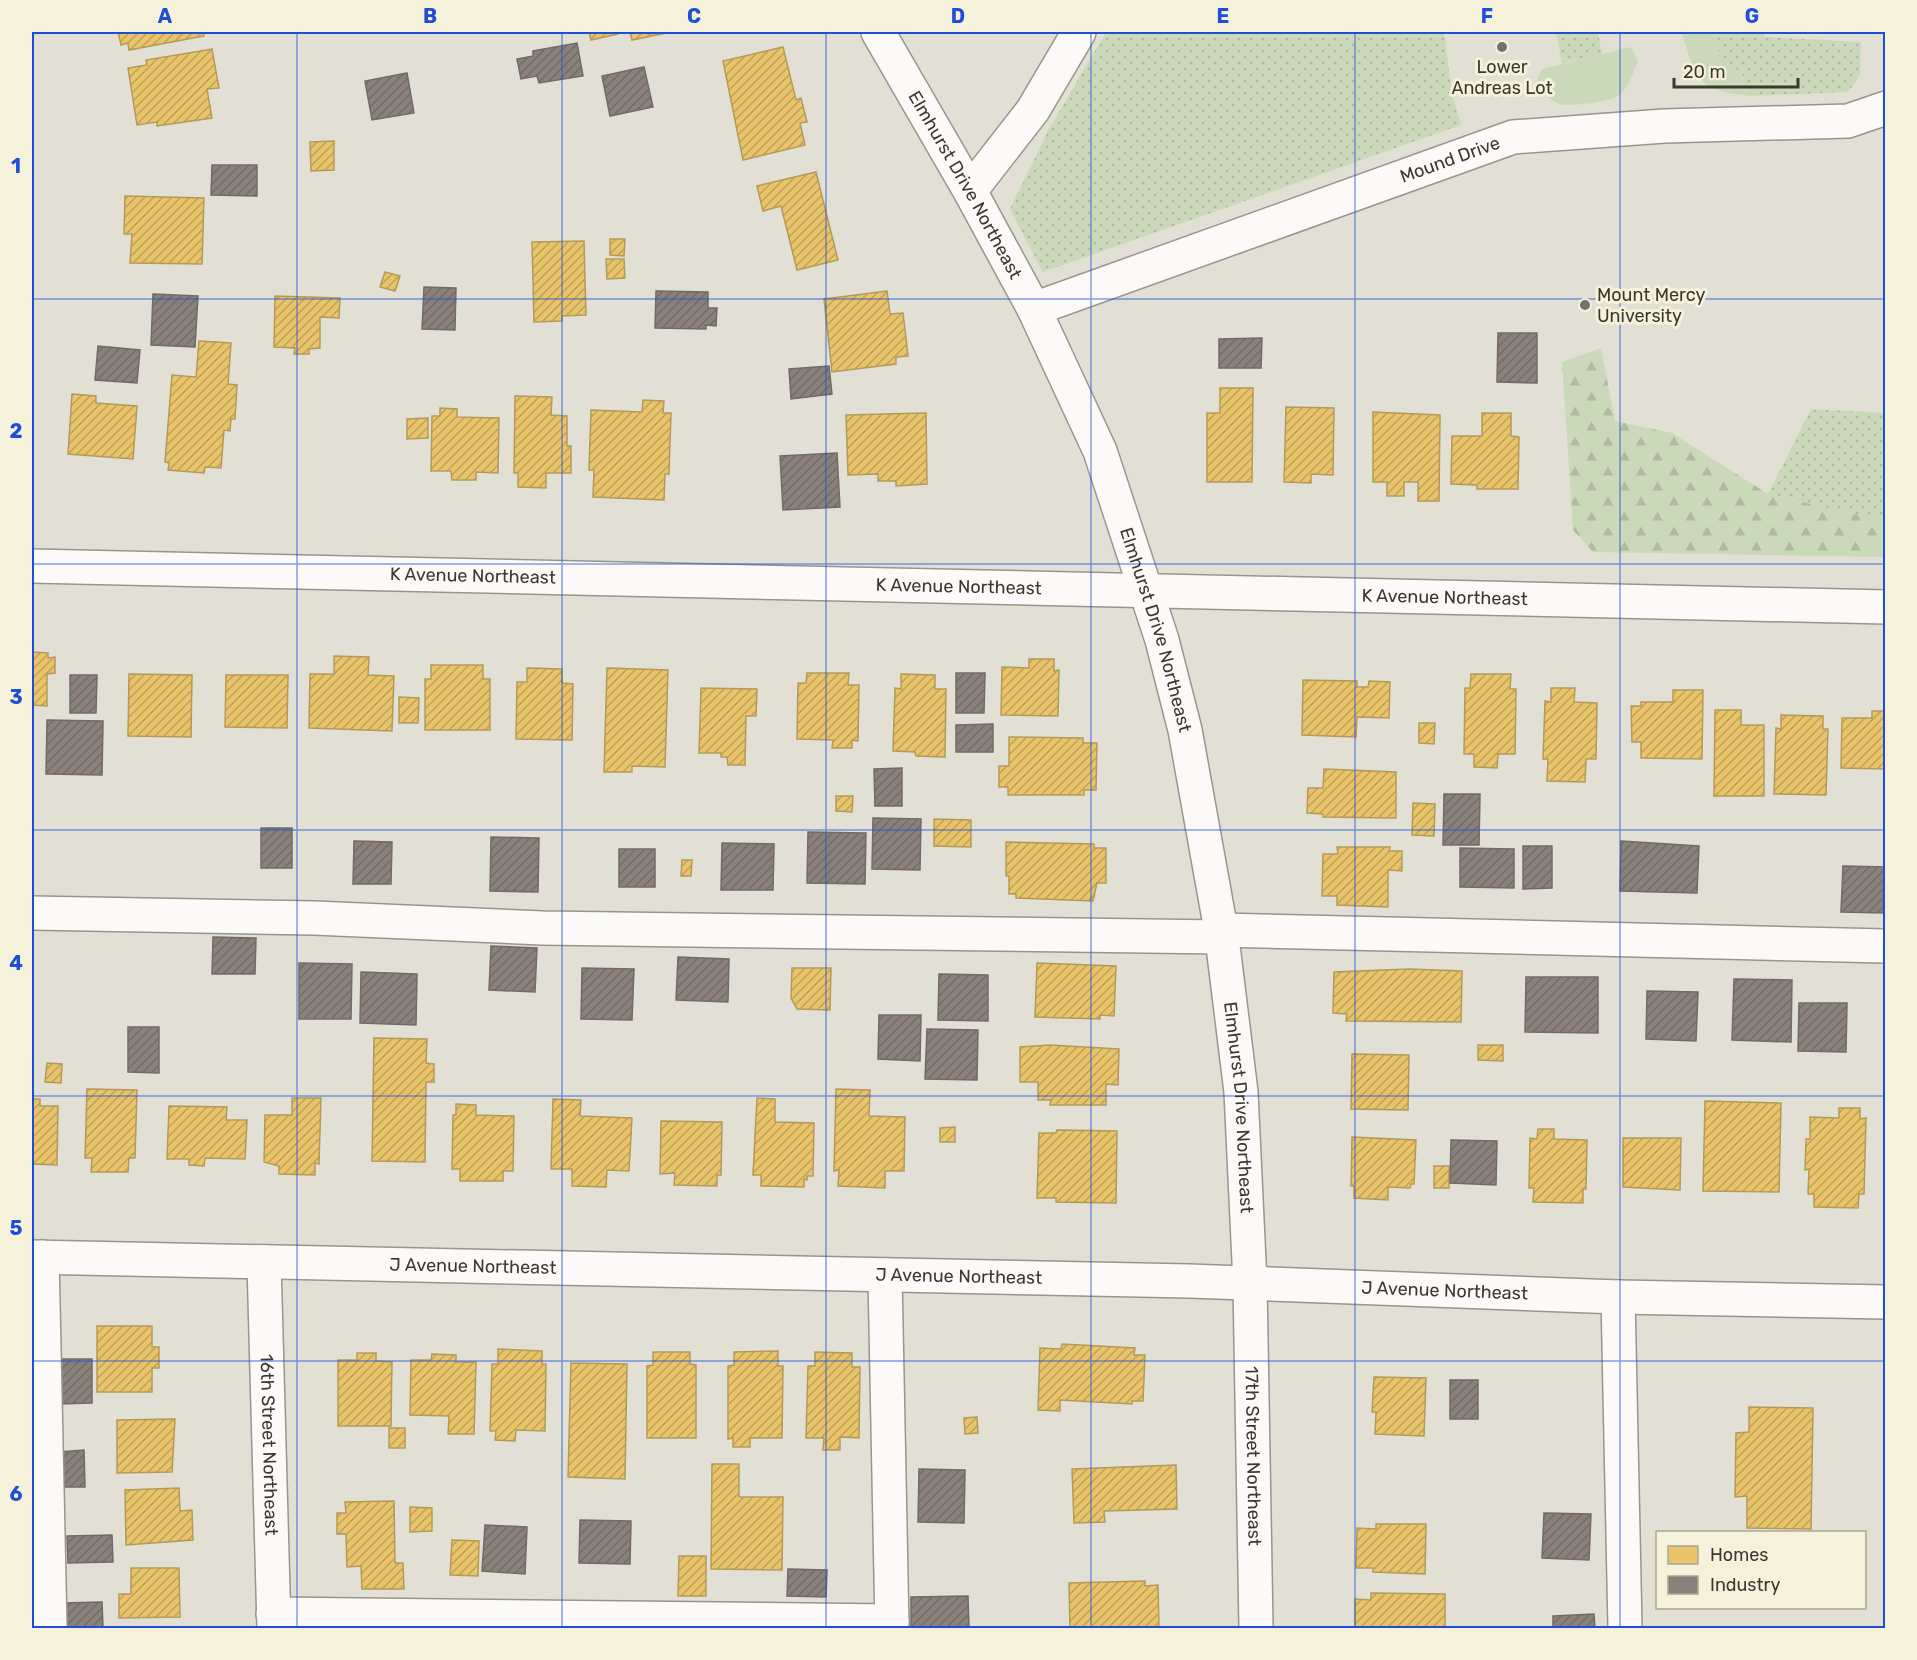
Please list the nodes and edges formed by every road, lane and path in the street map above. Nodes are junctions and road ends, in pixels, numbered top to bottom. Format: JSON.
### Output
{"nodes":[{"id":1,"x":878,"y":32,"type":"edge"},
{"id":2,"x":1079,"y":32,"type":"edge"},
{"id":3,"x":1886,"y":108,"type":"edge"},
{"id":4,"x":970,"y":191,"type":"junction"},
{"id":5,"x":1034,"y":309,"type":"junction"},
{"id":6,"x":32,"y":566,"type":"edge"},
{"id":7,"x":1146,"y":590,"type":"junction"},
{"id":8,"x":1886,"y":607,"type":"edge"},
{"id":9,"x":32,"y":913,"type":"edge"},
{"id":10,"x":1221,"y":934,"type":"junction"},
{"id":11,"x":1886,"y":946,"type":"edge"},
{"id":12,"x":37,"y":1257,"type":"edge"},
{"id":13,"x":264,"y":1263,"type":"junction"},
{"id":14,"x":885,"y":1275,"type":"junction"},
{"id":15,"x":1250,"y":1283,"type":"junction"},
{"id":16,"x":1618,"y":1297,"type":"junction"},
{"id":17,"x":1886,"y":1302,"type":"edge"},
{"id":18,"x":273,"y":1621,"type":"edge"},
{"id":19,"x":892,"y":1625,"type":"edge"},
{"id":20,"x":50,"y":1629,"type":"edge"},
{"id":21,"x":1256,"y":1629,"type":"edge"},
{"id":22,"x":1625,"y":1629,"type":"edge"}],
"edges":[{"from":1,"to":4,"type":"street","name":"Elmhurst Drive Northeast"},
{"from":2,"to":4,"type":"street"},
{"from":3,"to":5,"type":"street","name":"Mound Drive"},
{"from":4,"to":5,"type":"street","name":"Elmhurst Drive Northeast"},
{"from":5,"to":7,"type":"street","name":"Elmhurst Drive Northeast"},
{"from":6,"to":7,"type":"street","name":"K Avenue Northeast"},
{"from":7,"to":8,"type":"street","name":"K Avenue Northeast"},
{"from":7,"to":10,"type":"street","name":"Elmhurst Drive Northeast"},
{"from":9,"to":10,"type":"street"},
{"from":10,"to":11,"type":"street"},
{"from":10,"to":15,"type":"street","name":"Elmhurst Drive Northeast"},
{"from":12,"to":13,"type":"street","name":"J Avenue Northeast"},
{"from":12,"to":20,"type":"street"},
{"from":13,"to":14,"type":"street","name":"J Avenue Northeast"},
{"from":13,"to":18,"type":"street","name":"16th Street Northeast"},
{"from":14,"to":15,"type":"street","name":"J Avenue Northeast"},
{"from":14,"to":19,"type":"street"},
{"from":15,"to":16,"type":"street","name":"J Avenue Northeast"},
{"from":15,"to":21,"type":"street","name":"17th Street Northeast"},
{"from":16,"to":17,"type":"street","name":"J Avenue Northeast"},
{"from":16,"to":22,"type":"street"},
{"from":18,"to":19,"type":"street"}]}
